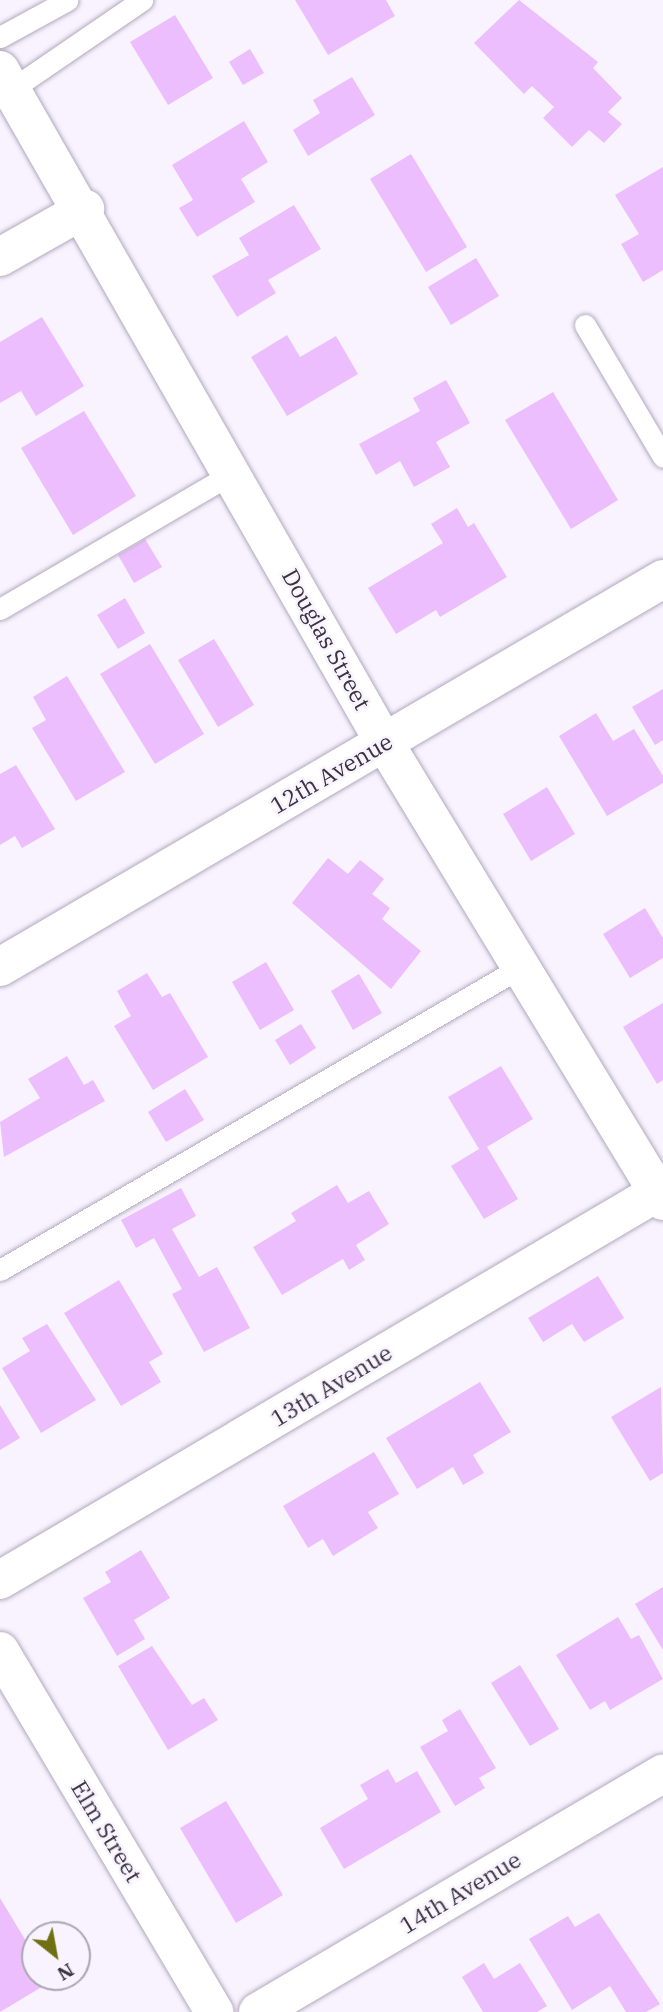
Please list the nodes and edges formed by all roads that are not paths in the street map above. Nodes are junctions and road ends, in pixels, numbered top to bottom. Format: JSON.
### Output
{"nodes":[{"id":1,"x":68,"y":0,"type":"edge"},
{"id":2,"x":142,"y":0,"type":"edge"},
{"id":3,"x":0,"y":37,"type":"edge"},
{"id":4,"x":6,"y":80,"type":"edge"},
{"id":5,"x":85,"y":209,"type":"junction"},
{"id":6,"x":0,"y":257,"type":"edge"},
{"id":7,"x":585,"y":325,"type":"dead end"},
{"id":8,"x":663,"y":457,"type":"edge"},
{"id":9,"x":234,"y":472,"type":"junction"},
{"id":10,"x":663,"y":579,"type":"edge"},
{"id":11,"x":0,"y":609,"type":"edge"},
{"id":12,"x":384,"y":742,"type":"junction"},
{"id":13,"x":0,"y":967,"type":"edge"},
{"id":14,"x":521,"y":967,"type":"junction"},
{"id":15,"x":661,"y":1194,"type":"edge"},
{"id":16,"x":0,"y":1270,"type":"edge"},
{"id":17,"x":0,"y":1580,"type":"edge"},
{"id":18,"x":0,"y":1651,"type":"edge"},
{"id":19,"x":663,"y":1773,"type":"edge"},
{"id":20,"x":214,"y":2012,"type":"edge"},
{"id":21,"x":258,"y":2012,"type":"edge"}],
"edges":[{"from":1,"to":3,"type":"lane"},
{"from":2,"to":4,"type":"lane"},
{"from":4,"to":5,"type":"street","name":"Douglas Street"},
{"from":5,"to":6,"type":"street"},
{"from":5,"to":9,"type":"street","name":"Douglas Street"},
{"from":7,"to":8,"type":"lane"},
{"from":9,"to":11,"type":"lane"},
{"from":9,"to":12,"type":"street","name":"Douglas Street"},
{"from":10,"to":12,"type":"street","name":"12th Avenue"},
{"from":12,"to":13,"type":"street","name":"12th Avenue"},
{"from":12,"to":14,"type":"street","name":"Douglas Street"},
{"from":14,"to":15,"type":"street","name":"Douglas Street"},
{"from":14,"to":16,"type":"lane"},
{"from":15,"to":17,"type":"street","name":"13th Avenue"},
{"from":18,"to":20,"type":"street","name":"Elm Street"},
{"from":19,"to":21,"type":"street","name":"14th Avenue"}]}
